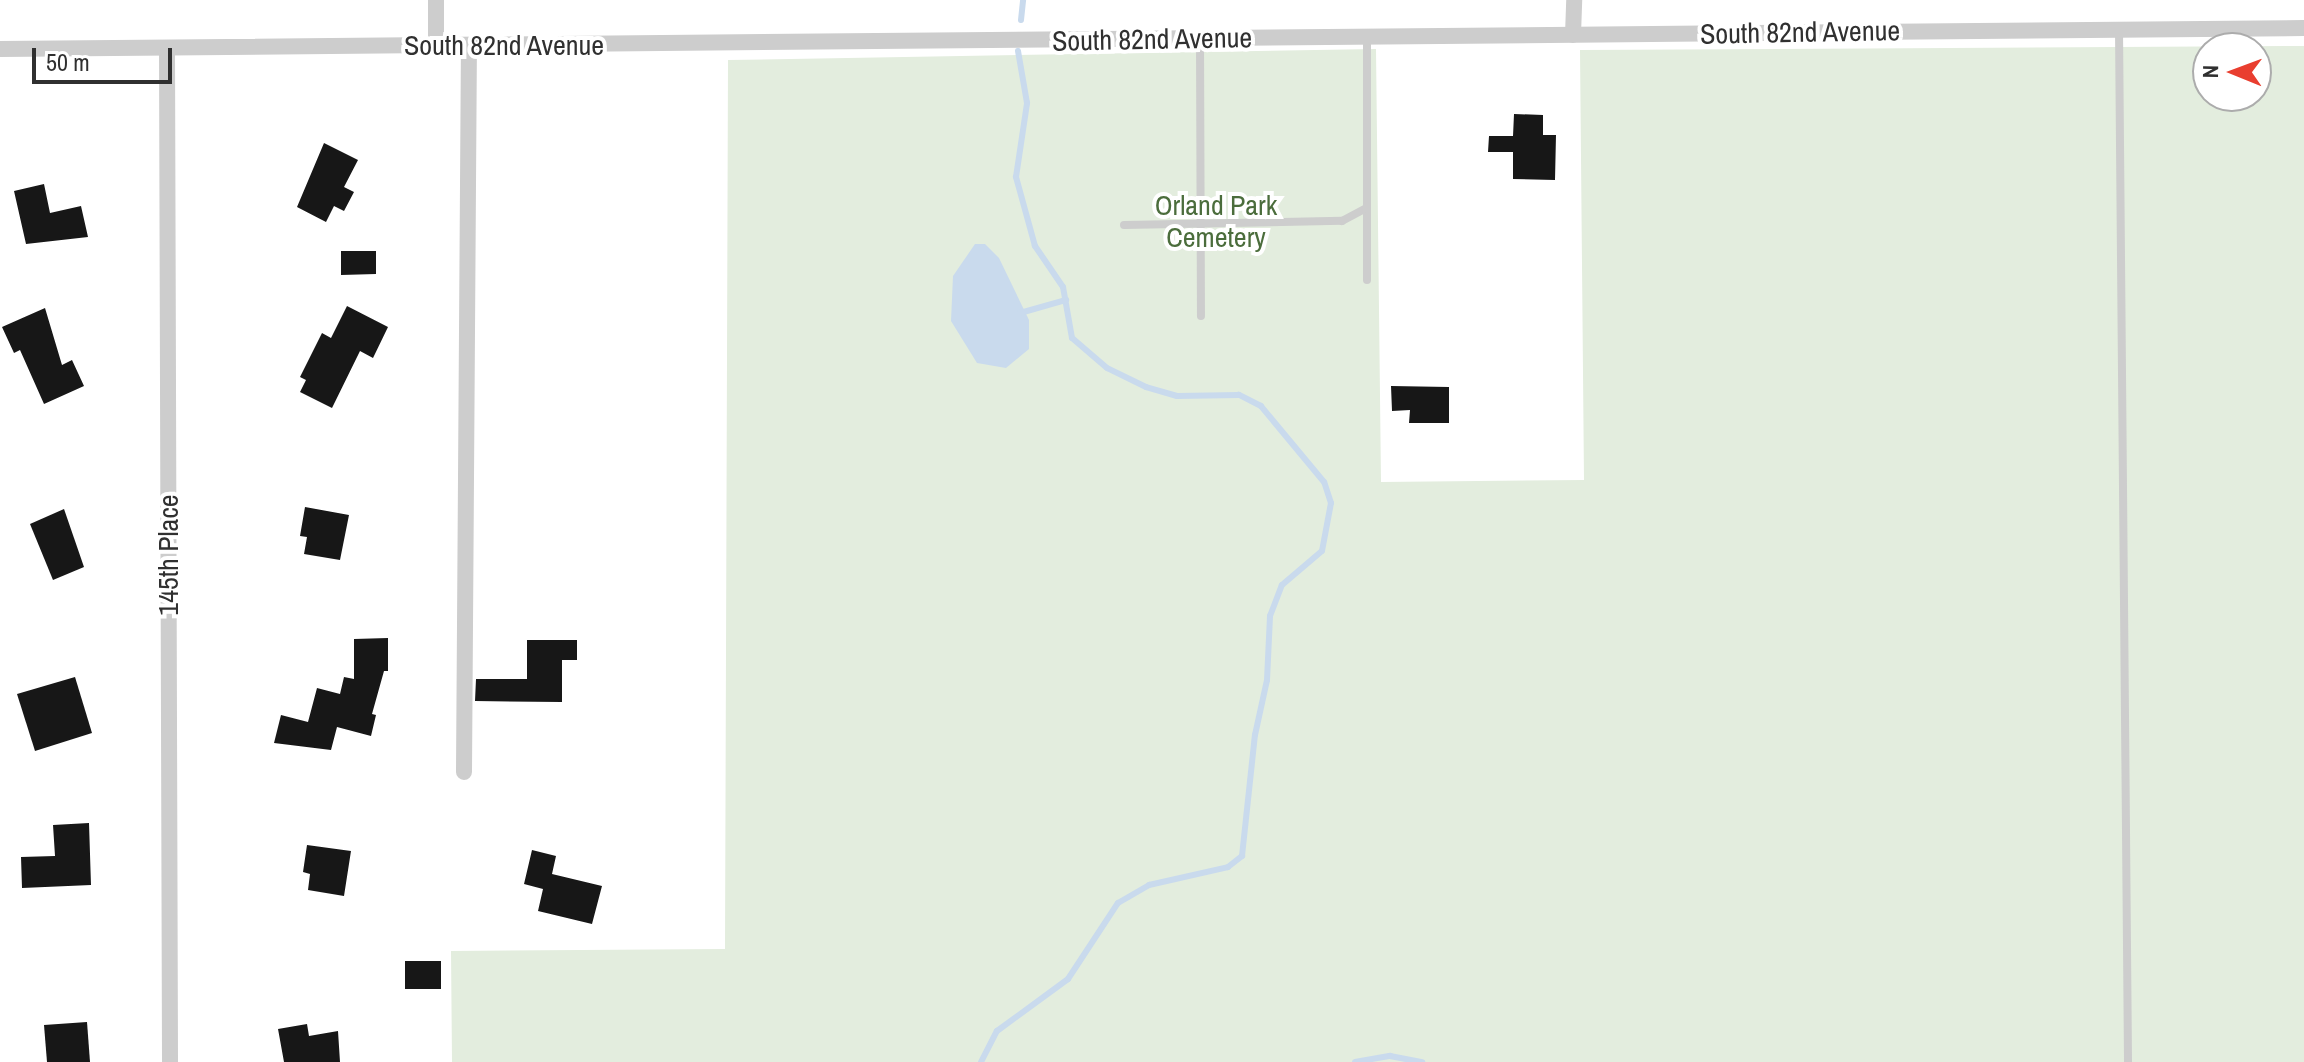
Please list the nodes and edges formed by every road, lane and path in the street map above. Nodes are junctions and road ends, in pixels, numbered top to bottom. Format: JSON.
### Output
{"nodes":[{"id":1,"x":436,"y":0,"type":"edge"},
{"id":2,"x":1574,"y":0,"type":"edge"},
{"id":3,"x":2304,"y":28,"type":"edge"},
{"id":4,"x":2119,"y":29,"type":"junction"},
{"id":5,"x":1573,"y":35,"type":"junction"},
{"id":6,"x":1367,"y":37,"type":"junction"},
{"id":7,"x":1200,"y":38,"type":"junction"},
{"id":8,"x":436,"y":45,"type":"junction"},
{"id":9,"x":469,"y":45,"type":"junction"},
{"id":10,"x":167,"y":48,"type":"junction"},
{"id":11,"x":0,"y":49,"type":"edge"},
{"id":12,"x":1365,"y":209,"type":"junction"},
{"id":13,"x":1201,"y":223,"type":"junction"},
{"id":14,"x":1124,"y":225,"type":"dead end"},
{"id":15,"x":1367,"y":280,"type":"dead end"},
{"id":16,"x":1201,"y":316,"type":"dead end"},
{"id":17,"x":464,"y":772,"type":"dead end"},
{"id":18,"x":170,"y":1062,"type":"edge"},
{"id":19,"x":2128,"y":1062,"type":"edge"}],
"edges":[{"from":1,"to":8,"type":"street"},
{"from":2,"to":5,"type":"street"},
{"from":3,"to":4,"type":"street","name":"South 82nd Avenue"},
{"from":4,"to":5,"type":"street","name":"South 82nd Avenue"},
{"from":4,"to":19,"type":"lane"},
{"from":5,"to":6,"type":"street","name":"South 82nd Avenue"},
{"from":6,"to":7,"type":"street","name":"South 82nd Avenue"},
{"from":6,"to":12,"type":"lane"},
{"from":7,"to":9,"type":"street","name":"South 82nd Avenue"},
{"from":7,"to":13,"type":"lane"},
{"from":8,"to":9,"type":"street","name":"South 82nd Avenue"},
{"from":8,"to":10,"type":"street","name":"South 82nd Avenue"},
{"from":9,"to":17,"type":"street"},
{"from":10,"to":11,"type":"street","name":"South 82nd Avenue"},
{"from":10,"to":18,"type":"street","name":"145th Place"},
{"from":12,"to":13,"type":"lane"},
{"from":12,"to":15,"type":"lane"},
{"from":13,"to":14,"type":"lane"},
{"from":13,"to":16,"type":"lane"}]}
